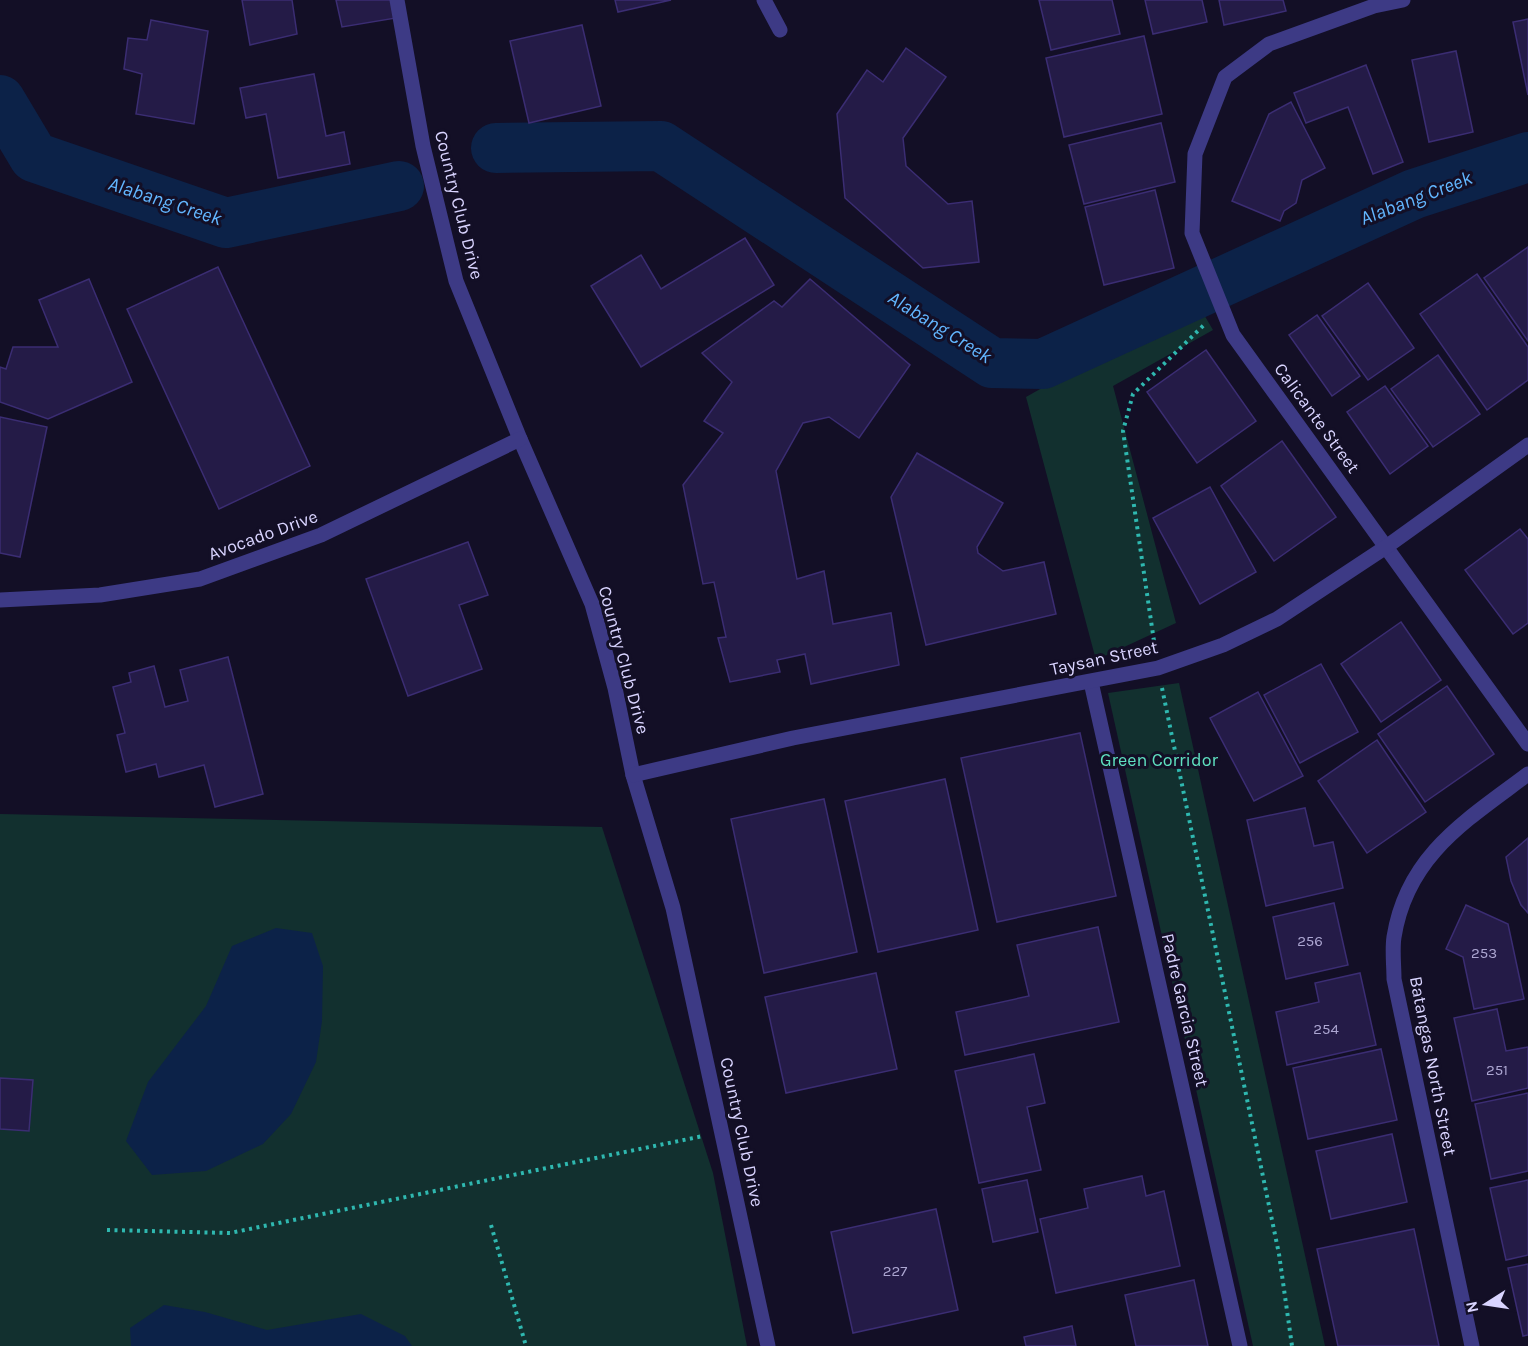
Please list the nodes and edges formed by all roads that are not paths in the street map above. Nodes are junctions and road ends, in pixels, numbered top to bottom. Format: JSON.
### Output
{"nodes":[{"id":1,"x":397,"y":0,"type":"edge"},
{"id":2,"x":764,"y":0,"type":"edge"},
{"id":3,"x":1403,"y":0,"type":"edge"},
{"id":4,"x":780,"y":30,"type":"dead end"},
{"id":5,"x":520,"y":439,"type":"junction"},
{"id":6,"x":1528,"y":445,"type":"edge"},
{"id":7,"x":1386,"y":547,"type":"junction"},
{"id":8,"x":0,"y":600,"type":"edge"},
{"id":9,"x":1091,"y":682,"type":"junction"},
{"id":10,"x":1528,"y":744,"type":"edge"},
{"id":11,"x":1528,"y":774,"type":"edge"},
{"id":12,"x":633,"y":775,"type":"junction"},
{"id":13,"x":768,"y":1346,"type":"edge"},
{"id":14,"x":1240,"y":1346,"type":"edge"},
{"id":15,"x":1472,"y":1346,"type":"edge"}],
"edges":[{"from":1,"to":5,"type":"street","name":"Country Club Drive"},
{"from":2,"to":4,"type":"street"},
{"from":3,"to":7,"type":"street","name":"Calicante Street"},
{"from":5,"to":8,"type":"street","name":"Avocado Drive"},
{"from":5,"to":12,"type":"street","name":"Country Club Drive"},
{"from":6,"to":7,"type":"street","name":"Taysan Street"},
{"from":7,"to":9,"type":"street","name":"Taysan Street"},
{"from":7,"to":10,"type":"street","name":"Calicante Street"},
{"from":9,"to":12,"type":"street","name":"Taysan Street"},
{"from":9,"to":14,"type":"street","name":"Padre Garcia Street"},
{"from":11,"to":15,"type":"street","name":"Batangas North Street"},
{"from":12,"to":13,"type":"street","name":"Country Club Drive"}]}
